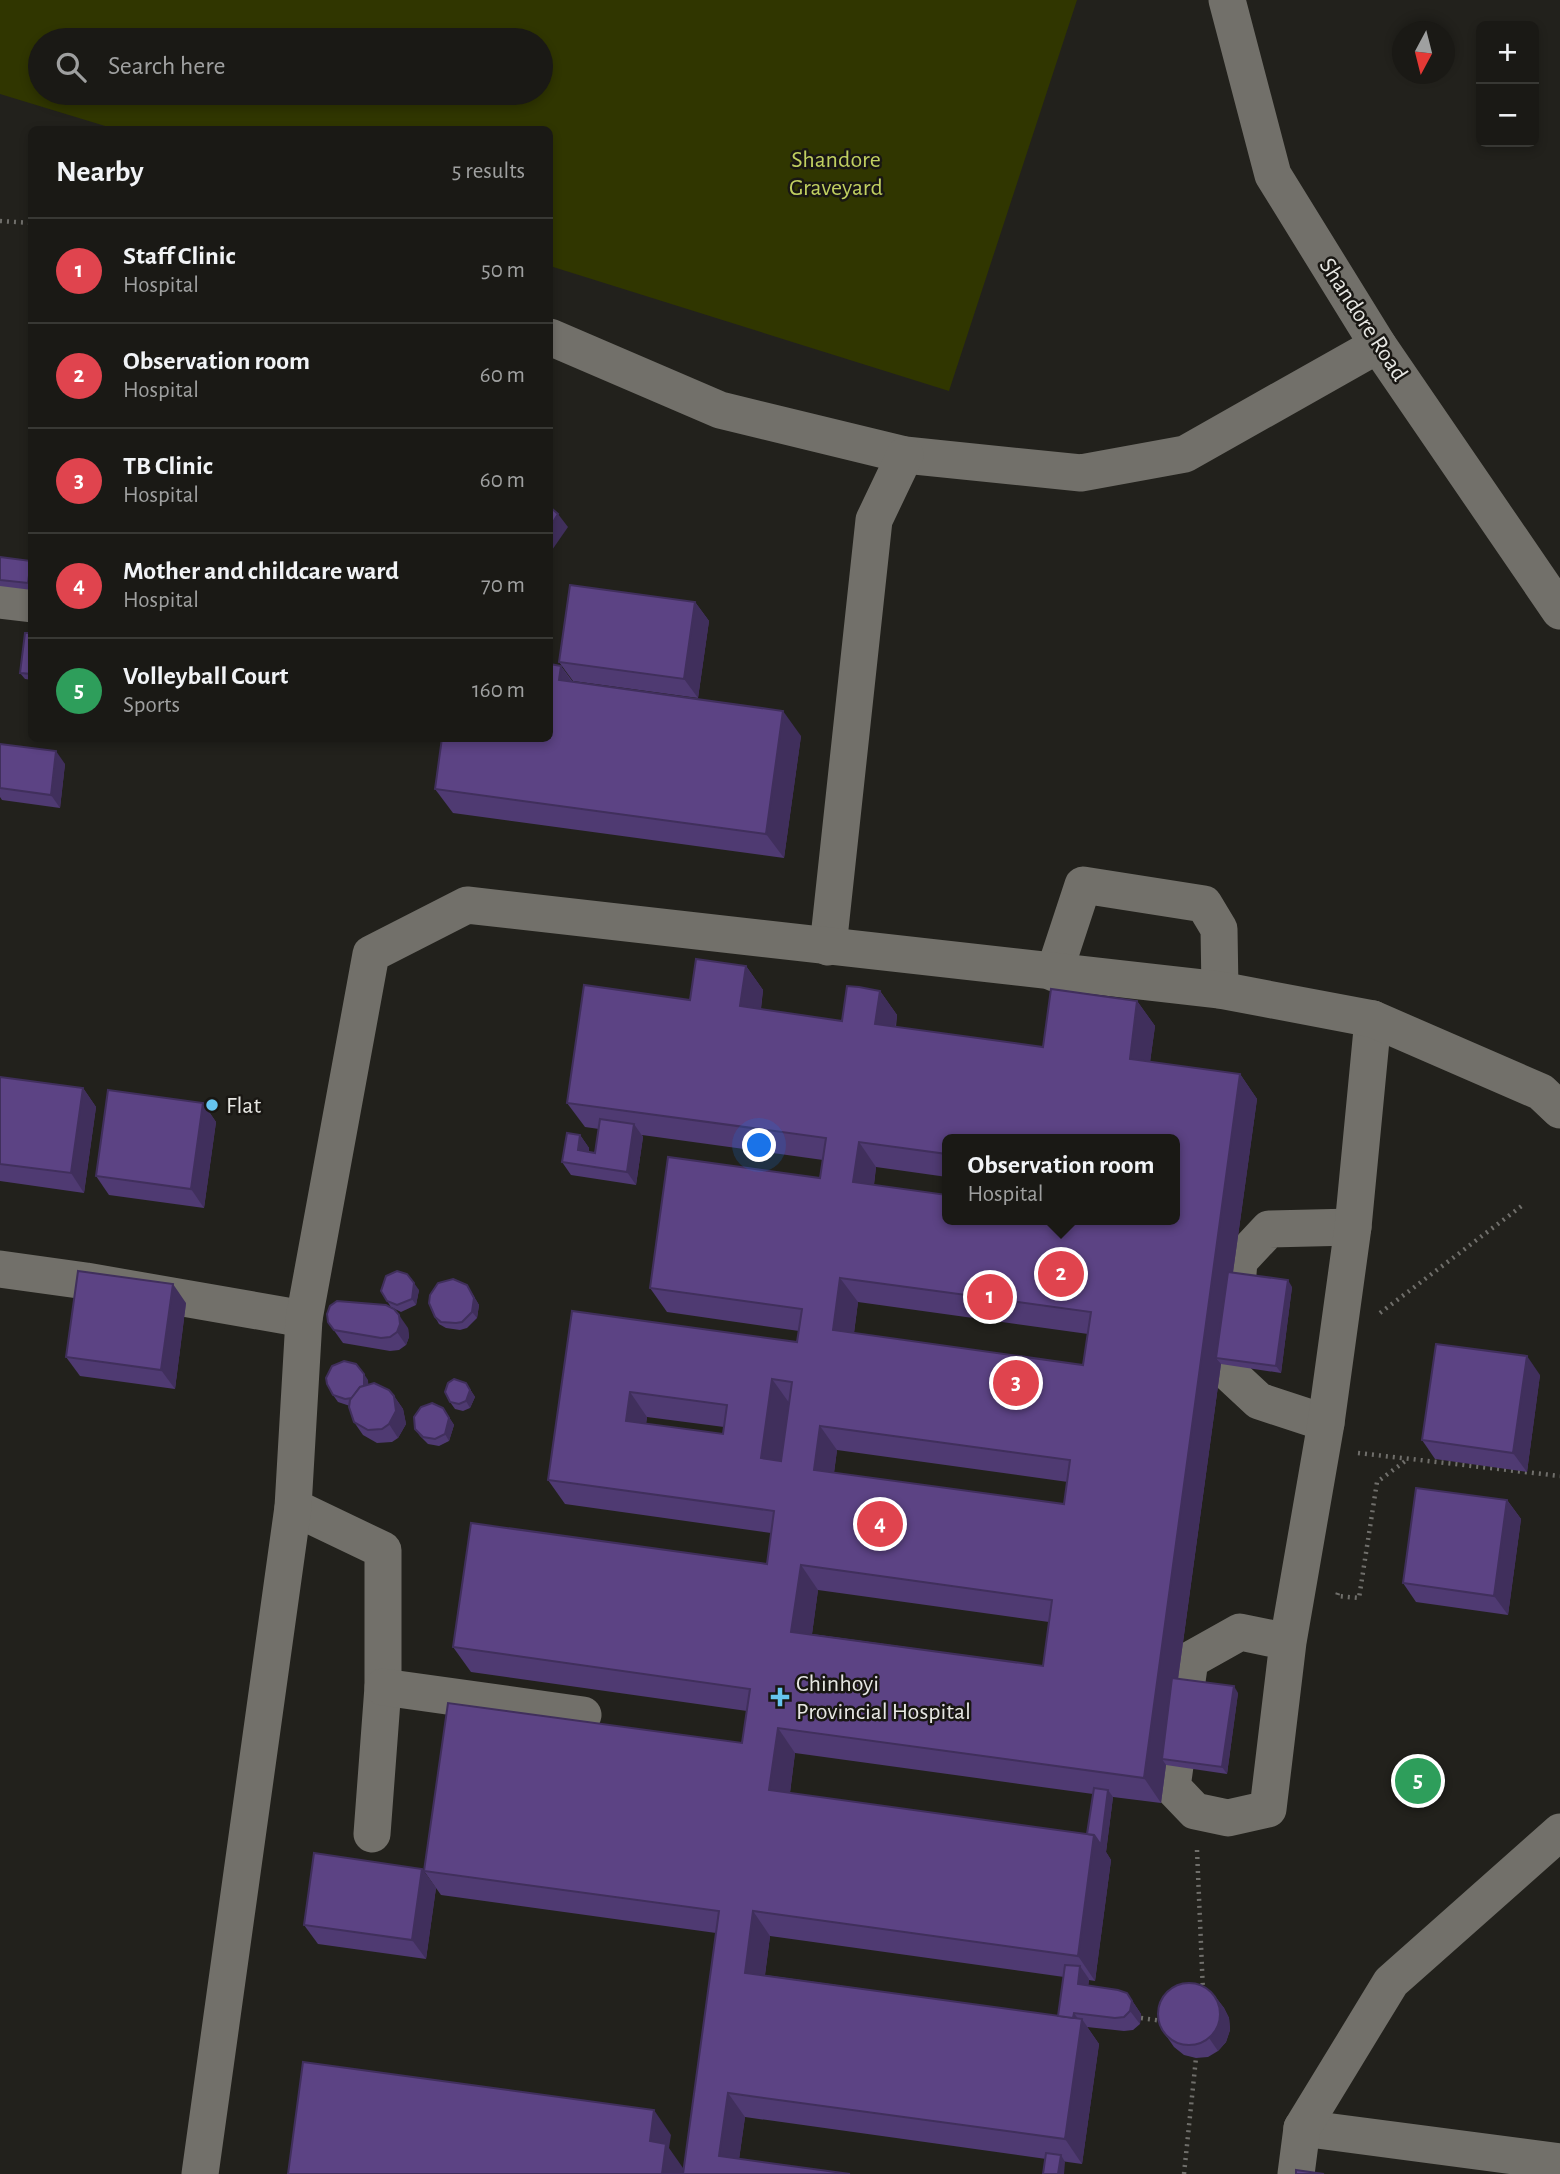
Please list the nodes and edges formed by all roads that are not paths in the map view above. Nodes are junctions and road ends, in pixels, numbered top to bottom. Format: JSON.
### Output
{"nodes":[{"id":1,"x":1227,"y":0,"type":"edge"},
{"id":2,"x":553,"y":338,"type":"edge"},
{"id":3,"x":1378,"y":345,"type":"junction"},
{"id":4,"x":905,"y":455,"type":"junction"},
{"id":5,"x":0,"y":600,"type":"edge"},
{"id":6,"x":28,"y":604,"type":"edge"},
{"id":7,"x":1560,"y":611,"type":"edge"},
{"id":8,"x":828,"y":947,"type":"junction"},
{"id":9,"x":1054,"y":973,"type":"junction"},
{"id":10,"x":1220,"y":990,"type":"junction"},
{"id":11,"x":1373,"y":1019,"type":"junction"},
{"id":12,"x":1560,"y":1110,"type":"edge"},
{"id":13,"x":1353,"y":1227,"type":"junction"},
{"id":14,"x":0,"y":1269,"type":"edge"},
{"id":15,"x":304,"y":1319,"type":"junction"},
{"id":16,"x":1326,"y":1423,"type":"junction"},
{"id":17,"x":293,"y":1507,"type":"junction"},
{"id":18,"x":1288,"y":1642,"type":"junction"},
{"id":19,"x":383,"y":1687,"type":"junction"},
{"id":20,"x":583,"y":1715,"type":"dead end"},
{"id":21,"x":1560,"y":1832,"type":"edge"},
{"id":22,"x":372,"y":1834,"type":"dead end"},
{"id":23,"x":1302,"y":2128,"type":"junction"},
{"id":24,"x":1560,"y":2162,"type":"edge"},
{"id":25,"x":200,"y":2174,"type":"edge"},
{"id":26,"x":1296,"y":2174,"type":"edge"}],
"edges":[{"from":1,"to":3,"type":"street","name":"Shandore Road"},
{"from":2,"to":4,"type":"street"},
{"from":3,"to":4,"type":"street"},
{"from":3,"to":7,"type":"street","name":"Shandore Road"},
{"from":4,"to":8,"type":"street"},
{"from":5,"to":6,"type":"street"},
{"from":8,"to":9,"type":"street"},
{"from":8,"to":15,"type":"street"},
{"from":9,"to":10,"type":"street"},
{"from":9,"to":10,"type":"street"},
{"from":10,"to":11,"type":"street"},
{"from":11,"to":12,"type":"street"},
{"from":11,"to":13,"type":"street"},
{"from":13,"to":16,"type":"street"},
{"from":13,"to":16,"type":"street"},
{"from":14,"to":15,"type":"street"},
{"from":15,"to":17,"type":"street"},
{"from":16,"to":18,"type":"street"},
{"from":17,"to":19,"type":"street"},
{"from":17,"to":25,"type":"street"},
{"from":18,"to":18,"type":"street"},
{"from":19,"to":20,"type":"street"},
{"from":19,"to":22,"type":"street"},
{"from":21,"to":23,"type":"street"},
{"from":23,"to":24,"type":"street"},
{"from":23,"to":26,"type":"street"}]}
